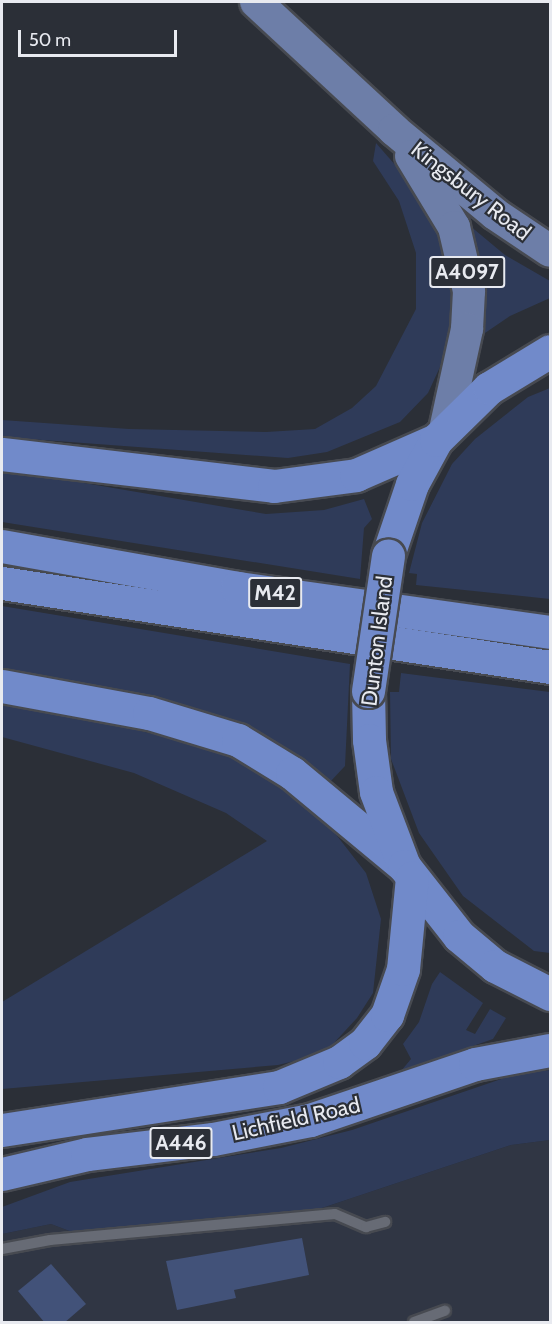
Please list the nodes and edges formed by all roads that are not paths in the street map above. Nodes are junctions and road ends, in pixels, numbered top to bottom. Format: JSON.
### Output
{"nodes":[{"id":1,"x":256,"y":2,"type":"edge"},
{"id":2,"x":394,"y":130,"type":"junction"},
{"id":3,"x":550,"y":251,"type":"edge"},
{"id":4,"x":550,"y":351,"type":"edge"},
{"id":5,"x":441,"y":435,"type":"junction"},
{"id":6,"x":2,"y":454,"type":"edge"},
{"id":7,"x":2,"y":546,"type":"edge"},
{"id":8,"x":2,"y":583,"type":"edge"},
{"id":9,"x":550,"y":632,"type":"edge"},
{"id":10,"x":550,"y":667,"type":"edge"},
{"id":11,"x":2,"y":686,"type":"edge"},
{"id":12,"x":408,"y":871,"type":"junction"},
{"id":13,"x":550,"y":994,"type":"edge"},
{"id":14,"x":550,"y":1050,"type":"edge"},
{"id":15,"x":2,"y":1130,"type":"edge"},
{"id":16,"x":2,"y":1174,"type":"edge"},
{"id":17,"x":385,"y":1222,"type":"dead end"},
{"id":18,"x":2,"y":1249,"type":"edge"},
{"id":19,"x":445,"y":1311,"type":"dead end"},
{"id":20,"x":414,"y":1323,"type":"edge"}],
"edges":[{"from":1,"to":2,"type":"main road","name":"Kingsbury Road","number":"A4097"},
{"from":2,"to":3,"type":"main road","name":"Kingsbury Road","number":"A4097"},
{"from":2,"to":5,"type":"main road","name":"Kingsbury Road","number":"A4097"},
{"from":4,"to":5,"type":"highway","name":"Dunton Island"},
{"from":5,"to":6,"type":"highway"},
{"from":5,"to":12,"type":"highway","name":"Dunton Island","bridge":true},
{"from":7,"to":9,"type":"highway","number":"M42"},
{"from":8,"to":10,"type":"highway","number":"M42"},
{"from":11,"to":12,"type":"highway"},
{"from":12,"to":13,"type":"highway","name":"Dunton Island"},
{"from":12,"to":15,"type":"highway","name":"Lichfield Road","number":"A446"},
{"from":14,"to":16,"type":"highway","name":"Lichfield Road","number":"A446"},
{"from":17,"to":18,"type":"lane"},
{"from":19,"to":20,"type":"lane"}]}
